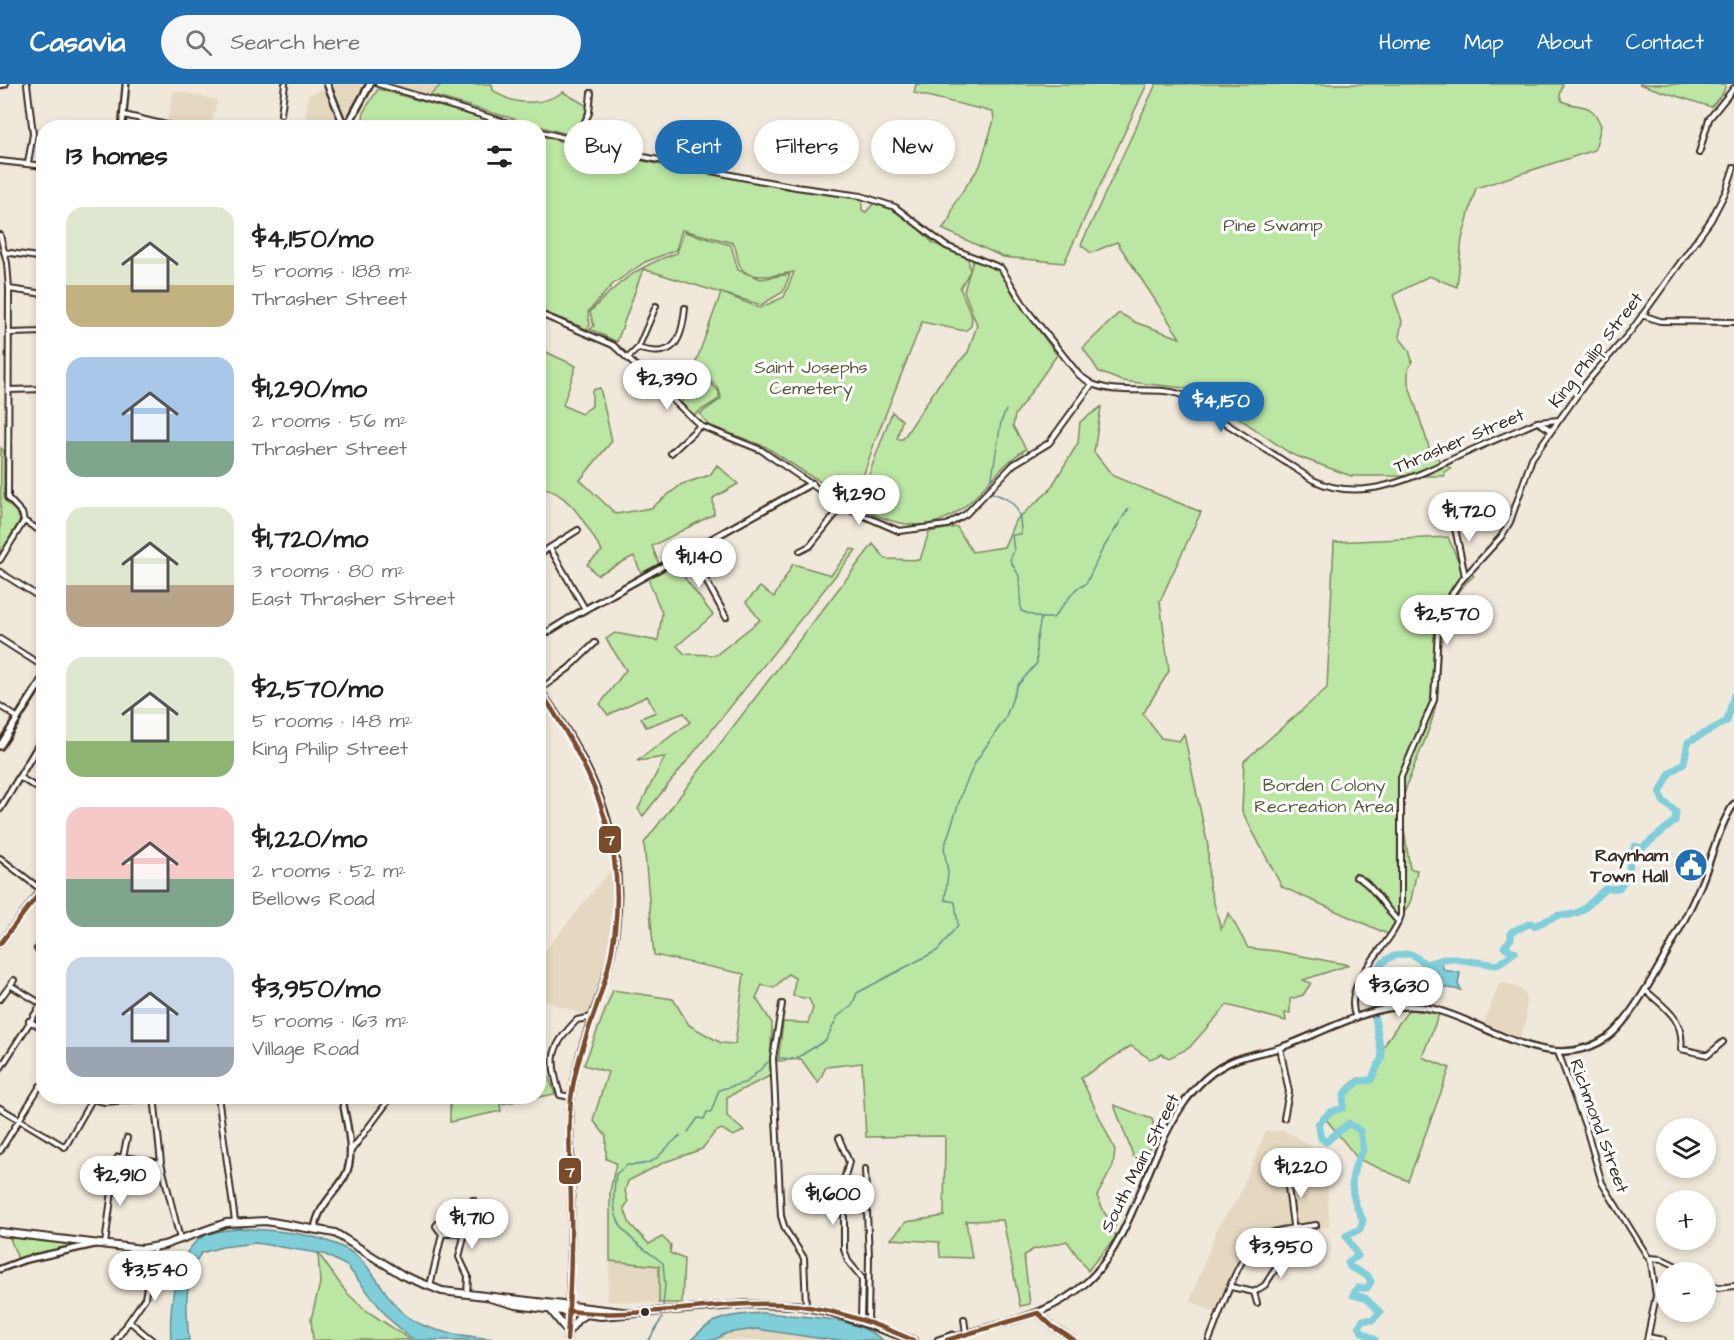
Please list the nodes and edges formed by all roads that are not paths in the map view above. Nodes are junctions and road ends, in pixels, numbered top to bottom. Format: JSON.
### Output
{"nodes":[{"id":1,"x":5,"y":84,"type":"edge"},
{"id":2,"x":27,"y":84,"type":"edge"},
{"id":3,"x":126,"y":84,"type":"edge"},
{"id":4,"x":285,"y":84,"type":"edge"},
{"id":5,"x":327,"y":84,"type":"edge"},
{"id":6,"x":370,"y":84,"type":"edge"},
{"id":7,"x":378,"y":84,"type":"edge"},
{"id":8,"x":0,"y":85,"type":"edge"},
{"id":9,"x":1734,"y":88,"type":"edge"},
{"id":10,"x":591,"y":93,"type":"dead end"},
{"id":11,"x":281,"y":114,"type":"dead end"},
{"id":12,"x":124,"y":115,"type":"junction"},
{"id":13,"x":123,"y":120,"type":"edge"},
{"id":14,"x":145,"y":120,"type":"edge"},
{"id":15,"x":342,"y":120,"type":"edge"},
{"id":16,"x":350,"y":120,"type":"edge"},
{"id":17,"x":498,"y":120,"type":"edge"},
{"id":18,"x":586,"y":120,"type":"edge"},
{"id":19,"x":546,"y":133,"type":"edge"},
{"id":20,"x":564,"y":139,"type":"edge"},
{"id":21,"x":1699,"y":153,"type":"dead end"},
{"id":22,"x":643,"y":156,"type":"edge"},
{"id":23,"x":0,"y":161,"type":"edge"},
{"id":24,"x":28,"y":163,"type":"junction"},
{"id":25,"x":36,"y":164,"type":"edge"},
{"id":26,"x":1734,"y":167,"type":"edge"},
{"id":27,"x":0,"y":235,"type":"edge"},
{"id":28,"x":4,"y":252,"type":"junction"},
{"id":29,"x":36,"y":257,"type":"edge"},
{"id":30,"x":9,"y":289,"type":"junction"},
{"id":31,"x":36,"y":293,"type":"edge"},
{"id":32,"x":656,"y":306,"type":"dead end"},
{"id":33,"x":686,"y":308,"type":"dead end"},
{"id":34,"x":1642,"y":315,"type":"junction"},
{"id":35,"x":546,"y":316,"type":"edge"},
{"id":36,"x":1734,"y":322,"type":"edge"},
{"id":37,"x":36,"y":332,"type":"edge"},
{"id":38,"x":10,"y":333,"type":"junction"},
{"id":39,"x":638,"y":348,"type":"junction"},
{"id":40,"x":628,"y":358,"type":"junction"},
{"id":41,"x":1092,"y":384,"type":"junction"},
{"id":42,"x":9,"y":390,"type":"junction"},
{"id":43,"x":36,"y":390,"type":"edge"},
{"id":44,"x":1559,"y":420,"type":"junction"},
{"id":45,"x":1537,"y":422,"type":"junction"},
{"id":46,"x":700,"y":426,"type":"junction"},
{"id":47,"x":1551,"y":430,"type":"junction"},
{"id":48,"x":671,"y":453,"type":"dead end"},
{"id":49,"x":812,"y":483,"type":"junction"},
{"id":50,"x":842,"y":506,"type":"junction"},
{"id":51,"x":1452,"y":514,"type":"dead end"},
{"id":52,"x":24,"y":521,"type":"junction"},
{"id":53,"x":36,"y":528,"type":"edge"},
{"id":54,"x":578,"y":530,"type":"dead end"},
{"id":55,"x":550,"y":548,"type":"junction"},
{"id":56,"x":546,"y":550,"type":"edge"},
{"id":57,"x":690,"y":551,"type":"junction"},
{"id":58,"x":800,"y":551,"type":"dead end"},
{"id":59,"x":0,"y":560,"type":"edge"},
{"id":60,"x":0,"y":572,"type":"edge"},
{"id":61,"x":1465,"y":576,"type":"junction"},
{"id":62,"x":36,"y":595,"type":"edge"},
{"id":63,"x":585,"y":609,"type":"junction"},
{"id":64,"x":726,"y":617,"type":"dead end"},
{"id":65,"x":546,"y":633,"type":"edge"},
{"id":66,"x":0,"y":639,"type":"edge"},
{"id":67,"x":595,"y":643,"type":"dead end"},
{"id":68,"x":36,"y":662,"type":"edge"},
{"id":69,"x":546,"y":684,"type":"edge"},
{"id":70,"x":36,"y":694,"type":"edge"},
{"id":71,"x":546,"y":699,"type":"edge"},
{"id":72,"x":0,"y":706,"type":"edge"},
{"id":73,"x":18,"y":718,"type":"junction"},
{"id":74,"x":0,"y":746,"type":"edge"},
{"id":75,"x":36,"y":749,"type":"edge"},
{"id":76,"x":19,"y":777,"type":"junction"},
{"id":77,"x":36,"y":787,"type":"edge"},
{"id":78,"x":1734,"y":804,"type":"edge"},
{"id":79,"x":0,"y":809,"type":"edge"},
{"id":80,"x":0,"y":858,"type":"edge"},
{"id":81,"x":1356,"y":876,"type":"dead end"},
{"id":82,"x":36,"y":885,"type":"edge"},
{"id":83,"x":36,"y":897,"type":"edge"},
{"id":84,"x":1399,"y":922,"type":"junction"},
{"id":85,"x":0,"y":944,"type":"edge"},
{"id":86,"x":14,"y":980,"type":"dead end"},
{"id":87,"x":10,"y":985,"type":"junction"},
{"id":88,"x":1644,"y":990,"type":"junction"},
{"id":89,"x":36,"y":998,"type":"edge"},
{"id":90,"x":0,"y":999,"type":"edge"},
{"id":91,"x":782,"y":1004,"type":"dead end"},
{"id":92,"x":36,"y":1010,"type":"edge"},
{"id":93,"x":592,"y":1017,"type":"junction"},
{"id":94,"x":1356,"y":1019,"type":"junction"},
{"id":95,"x":28,"y":1021,"type":"junction"},
{"id":96,"x":36,"y":1025,"type":"edge"},
{"id":97,"x":1723,"y":1042,"type":"dead end"},
{"id":98,"x":1280,"y":1048,"type":"junction"},
{"id":99,"x":1558,"y":1052,"type":"junction"},
{"id":100,"x":0,"y":1069,"type":"edge"},
{"id":101,"x":36,"y":1092,"type":"edge"},
{"id":102,"x":571,"y":1097,"type":"junction"},
{"id":103,"x":90,"y":1104,"type":"edge"},
{"id":104,"x":155,"y":1104,"type":"edge"},
{"id":105,"x":219,"y":1104,"type":"edge"},
{"id":106,"x":343,"y":1104,"type":"edge"},
{"id":107,"x":386,"y":1104,"type":"edge"},
{"id":108,"x":0,"y":1108,"type":"edge"},
{"id":109,"x":1284,"y":1118,"type":"dead end"},
{"id":110,"x":19,"y":1120,"type":"junction"},
{"id":111,"x":127,"y":1138,"type":"dead end"},
{"id":112,"x":839,"y":1138,"type":"dead end"},
{"id":113,"x":0,"y":1151,"type":"edge"},
{"id":114,"x":350,"y":1153,"type":"junction"},
{"id":115,"x":123,"y":1157,"type":"junction"},
{"id":116,"x":161,"y":1162,"type":"junction"},
{"id":117,"x":865,"y":1169,"type":"dead end"},
{"id":118,"x":1286,"y":1172,"type":"dead end"},
{"id":119,"x":838,"y":1183,"type":"dead end"},
{"id":120,"x":842,"y":1187,"type":"junction"},
{"id":121,"x":473,"y":1200,"type":"dead end"},
{"id":122,"x":235,"y":1221,"type":"junction"},
{"id":123,"x":1316,"y":1225,"type":"dead end"},
{"id":124,"x":315,"y":1228,"type":"junction"},
{"id":125,"x":1294,"y":1228,"type":"junction"},
{"id":126,"x":0,"y":1232,"type":"edge"},
{"id":127,"x":465,"y":1234,"type":"junction"},
{"id":128,"x":180,"y":1239,"type":"junction"},
{"id":129,"x":96,"y":1244,"type":"junction"},
{"id":130,"x":105,"y":1245,"type":"junction"},
{"id":131,"x":154,"y":1248,"type":"junction"},
{"id":132,"x":1649,"y":1258,"type":"junction"},
{"id":133,"x":1668,"y":1262,"type":"edge"},
{"id":134,"x":0,"y":1269,"type":"edge"},
{"id":135,"x":1734,"y":1286,"type":"edge"},
{"id":136,"x":429,"y":1287,"type":"junction"},
{"id":137,"x":1231,"y":1287,"type":"junction"},
{"id":138,"x":1716,"y":1287,"type":"edge"},
{"id":139,"x":1254,"y":1292,"type":"junction"},
{"id":140,"x":466,"y":1295,"type":"junction"},
{"id":141,"x":490,"y":1298,"type":"junction"},
{"id":142,"x":1257,"y":1303,"type":"dead end"},
{"id":143,"x":806,"y":1306,"type":"junction"},
{"id":144,"x":569,"y":1308,"type":"junction"},
{"id":145,"x":550,"y":1309,"type":"junction"},
{"id":146,"x":631,"y":1313,"type":"junction"},
{"id":147,"x":1038,"y":1313,"type":"junction"},
{"id":148,"x":586,"y":1314,"type":"junction"},
{"id":149,"x":964,"y":1319,"type":"dead end"},
{"id":150,"x":129,"y":1321,"type":"junction"},
{"id":151,"x":865,"y":1322,"type":"junction"},
{"id":152,"x":983,"y":1331,"type":"junction"},
{"id":153,"x":567,"y":1332,"type":"junction"},
{"id":154,"x":966,"y":1333,"type":"junction"},
{"id":155,"x":950,"y":1339,"type":"edge"},
{"id":156,"x":1647,"y":1339,"type":"edge"},
{"id":157,"x":116,"y":1340,"type":"edge"},
{"id":158,"x":152,"y":1340,"type":"edge"},
{"id":159,"x":567,"y":1340,"type":"edge"},
{"id":160,"x":913,"y":1340,"type":"edge"},
{"id":161,"x":938,"y":1340,"type":"edge"},
{"id":162,"x":1074,"y":1340,"type":"edge"},
{"id":163,"x":1209,"y":1340,"type":"edge"},
{"id":164,"x":1663,"y":1340,"type":"edge"}],
"edges":[{"from":1,"to":8,"type":"street"},
{"from":2,"to":24,"type":"street"},
{"from":3,"to":12,"type":"street"},
{"from":4,"to":11,"type":"street"},
{"from":5,"to":15,"type":"street"},
{"from":6,"to":16,"type":"main road"},
{"from":7,"to":17,"type":"street"},
{"from":9,"to":21,"type":"street"},
{"from":10,"to":18,"type":"street"},
{"from":12,"to":13,"type":"street"},
{"from":12,"to":14,"type":"street"},
{"from":19,"to":20,"type":"street"},
{"from":22,"to":41,"type":"street"},
{"from":23,"to":24,"type":"street"},
{"from":24,"to":25,"type":"street"},
{"from":26,"to":34,"type":"street","name":"King Philip Street"},
{"from":27,"to":28,"type":"street"},
{"from":28,"to":29,"type":"street"},
{"from":28,"to":30,"type":"street"},
{"from":30,"to":31,"type":"street"},
{"from":30,"to":38,"type":"street"},
{"from":32,"to":39,"type":"street"},
{"from":33,"to":39,"type":"street"},
{"from":34,"to":36,"type":"street"},
{"from":34,"to":44,"type":"street","name":"King Philip Street"},
{"from":35,"to":40,"type":"street"},
{"from":37,"to":38,"type":"street"},
{"from":38,"to":42,"type":"street"},
{"from":39,"to":40,"type":"street"},
{"from":40,"to":46,"type":"street"},
{"from":41,"to":45,"type":"street","name":"Thrasher Street"},
{"from":41,"to":50,"type":"street"},
{"from":42,"to":43,"type":"street"},
{"from":42,"to":52,"type":"street"},
{"from":44,"to":45,"type":"street","name":"Thrasher Street"},
{"from":44,"to":47,"type":"street","name":"King Philip Street"},
{"from":45,"to":47,"type":"street","name":"Thrasher Street"},
{"from":46,"to":48,"type":"street"},
{"from":46,"to":49,"type":"street"},
{"from":47,"to":61,"type":"street","name":"King Philip Street"},
{"from":49,"to":50,"type":"street"},
{"from":49,"to":57,"type":"street"},
{"from":50,"to":58,"type":"street"},
{"from":51,"to":61,"type":"street"},
{"from":52,"to":53,"type":"street"},
{"from":52,"to":59,"type":"street"},
{"from":54,"to":55,"type":"street"},
{"from":55,"to":56,"type":"street"},
{"from":55,"to":63,"type":"street"},
{"from":57,"to":63,"type":"street"},
{"from":57,"to":64,"type":"street"},
{"from":60,"to":62,"type":"street"},
{"from":61,"to":84,"type":"street","name":"King Philip Street"},
{"from":63,"to":65,"type":"street"},
{"from":66,"to":68,"type":"street"},
{"from":67,"to":69,"type":"street"},
{"from":70,"to":73,"type":"main road"},
{"from":71,"to":93,"type":"street"},
{"from":72,"to":73,"type":"street"},
{"from":73,"to":74,"type":"main road"},
{"from":75,"to":76,"type":"street"},
{"from":76,"to":77,"type":"street"},
{"from":76,"to":79,"type":"street"},
{"from":78,"to":88,"type":"street","name":"South Main Street"},
{"from":80,"to":82,"type":"street"},
{"from":81,"to":84,"type":"street"},
{"from":83,"to":85,"type":"street"},
{"from":84,"to":94,"type":"street","name":"King Philip Street"},
{"from":86,"to":87,"type":"street"},
{"from":87,"to":89,"type":"street"},
{"from":87,"to":90,"type":"street"},
{"from":88,"to":97,"type":"street"},
{"from":88,"to":99,"type":"street","name":"South Main Street"},
{"from":91,"to":143,"type":"street"},
{"from":92,"to":95,"type":"street"},
{"from":93,"to":102,"type":"street"},
{"from":93,"to":102,"type":"street"},
{"from":94,"to":98,"type":"street","name":"South Main Street"},
{"from":94,"to":99,"type":"street","name":"South Main Street"},
{"from":95,"to":96,"type":"street"},
{"from":95,"to":100,"type":"street"},
{"from":98,"to":109,"type":"street"},
{"from":98,"to":147,"type":"street","name":"South Main Street"},
{"from":99,"to":132,"type":"street","name":"Richmond Street"},
{"from":101,"to":110,"type":"street"},
{"from":102,"to":144,"type":"street"},
{"from":103,"to":110,"type":"street"},
{"from":104,"to":116,"type":"street"},
{"from":105,"to":122,"type":"street"},
{"from":106,"to":114,"type":"street"},
{"from":107,"to":114,"type":"street"},
{"from":108,"to":110,"type":"street"},
{"from":110,"to":113,"type":"street"},
{"from":111,"to":115,"type":"street"},
{"from":112,"to":120,"type":"street"},
{"from":114,"to":124,"type":"street"},
{"from":115,"to":116,"type":"street"},
{"from":115,"to":130,"type":"street"},
{"from":116,"to":128,"type":"street"},
{"from":117,"to":151,"type":"street"},
{"from":118,"to":125,"type":"street"},
{"from":119,"to":120,"type":"street"},
{"from":120,"to":151,"type":"street"},
{"from":121,"to":127,"type":"street"},
{"from":122,"to":124,"type":"highway"},
{"from":122,"to":128,"type":"highway"},
{"from":123,"to":125,"type":"street"},
{"from":124,"to":136,"type":"highway"},
{"from":125,"to":137,"type":"street"},
{"from":125,"to":139,"type":"street"},
{"from":126,"to":129,"type":"highway"},
{"from":127,"to":136,"type":"street"},
{"from":127,"to":140,"type":"street"},
{"from":128,"to":131,"type":"highway"},
{"from":129,"to":130,"type":"highway"},
{"from":129,"to":134,"type":"street"},
{"from":130,"to":131,"type":"highway"},
{"from":131,"to":150,"type":"street"},
{"from":132,"to":133,"type":"street"},
{"from":132,"to":156,"type":"street","name":"Richmond Street"},
{"from":135,"to":138,"type":"street"},
{"from":136,"to":140,"type":"highway"},
{"from":137,"to":139,"type":"street"},
{"from":137,"to":163,"type":"street"},
{"from":139,"to":142,"type":"street"},
{"from":140,"to":141,"type":"highway"},
{"from":141,"to":144,"type":"highway"},
{"from":141,"to":145,"type":"highway"},
{"from":143,"to":146,"type":"highway"},
{"from":143,"to":151,"type":"highway"},
{"from":144,"to":145,"type":"highway"},
{"from":144,"to":146,"type":"highway"},
{"from":144,"to":148,"type":"highway"},
{"from":144,"to":153,"type":"street"},
{"from":145,"to":153,"type":"highway"},
{"from":146,"to":148,"type":"highway"},
{"from":147,"to":152,"type":"street","name":"South Main Street"},
{"from":147,"to":162,"type":"street"},
{"from":148,"to":153,"type":"highway"},
{"from":149,"to":154,"type":"street"},
{"from":150,"to":157,"type":"street"},
{"from":150,"to":158,"type":"street"},
{"from":151,"to":160,"type":"highway"},
{"from":152,"to":154,"type":"street"},
{"from":152,"to":155,"type":"street"},
{"from":153,"to":159,"type":"street"},
{"from":154,"to":161,"type":"street"},
{"from":156,"to":164,"type":"street"}]}
